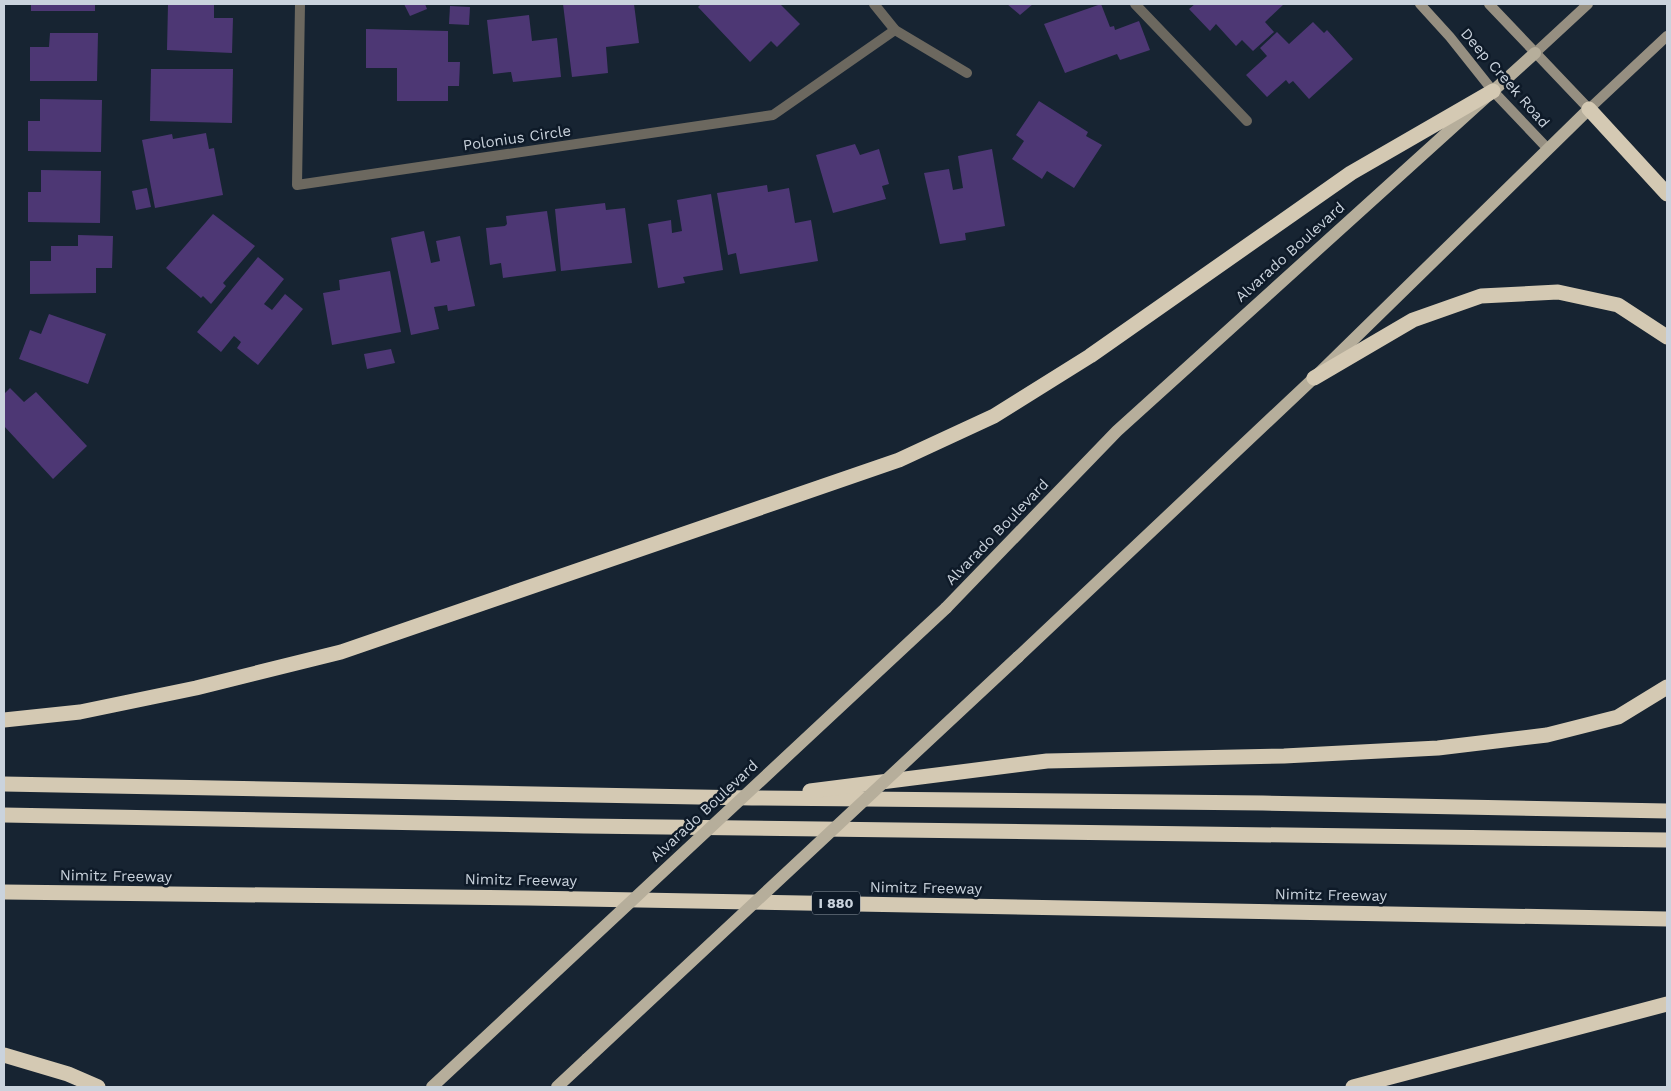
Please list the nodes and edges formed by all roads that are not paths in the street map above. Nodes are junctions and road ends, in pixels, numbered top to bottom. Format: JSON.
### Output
{"nodes":[{"id":1,"x":300,"y":4,"type":"edge"},
{"id":2,"x":874,"y":4,"type":"edge"},
{"id":3,"x":1135,"y":4,"type":"edge"},
{"id":4,"x":1420,"y":4,"type":"edge"},
{"id":5,"x":1489,"y":4,"type":"edge"},
{"id":6,"x":1588,"y":4,"type":"edge"},
{"id":7,"x":895,"y":30,"type":"junction"},
{"id":8,"x":1667,"y":36,"type":"edge"},
{"id":9,"x":1535,"y":53,"type":"junction"},
{"id":10,"x":967,"y":73,"type":"dead end"},
{"id":11,"x":1493,"y":91,"type":"junction"},
{"id":12,"x":1589,"y":109,"type":"junction"},
{"id":13,"x":1247,"y":121,"type":"dead end"},
{"id":14,"x":1548,"y":149,"type":"junction"},
{"id":15,"x":1667,"y":194,"type":"edge"},
{"id":16,"x":1667,"y":336,"type":"edge"},
{"id":17,"x":1314,"y":378,"type":"junction"},
{"id":18,"x":1667,"y":686,"type":"edge"},
{"id":19,"x":4,"y":720,"type":"edge"},
{"id":20,"x":4,"y":784,"type":"edge"},
{"id":21,"x":752,"y":798,"type":"junction"},
{"id":22,"x":1667,"y":810,"type":"edge"},
{"id":23,"x":4,"y":815,"type":"edge"},
{"id":24,"x":1667,"y":840,"type":"edge"},
{"id":25,"x":4,"y":892,"type":"edge"},
{"id":26,"x":1667,"y":919,"type":"edge"},
{"id":27,"x":1667,"y":1004,"type":"edge"},
{"id":28,"x":4,"y":1055,"type":"edge"},
{"id":29,"x":98,"y":1087,"type":"edge"},
{"id":30,"x":432,"y":1087,"type":"edge"},
{"id":31,"x":557,"y":1087,"type":"edge"},
{"id":32,"x":1353,"y":1087,"type":"edge"}],
"edges":[{"from":1,"to":7,"type":"street","name":"Polonius Circle"},
{"from":2,"to":7,"type":"street"},
{"from":3,"to":13,"type":"street"},
{"from":4,"to":11,"type":"street","name":"Deep Creek Road"},
{"from":5,"to":9,"type":"street"},
{"from":6,"to":9,"type":"street","name":"Alvarado Boulevard"},
{"from":7,"to":10,"type":"street"},
{"from":8,"to":12,"type":"street"},
{"from":9,"to":11,"type":"main road","name":"Alvarado Boulevard"},
{"from":9,"to":12,"type":"street"},
{"from":11,"to":14,"type":"street","name":"Deep Creek Road"},
{"from":11,"to":19,"type":"highway"},
{"from":11,"to":30,"type":"main road","name":"Alvarado Boulevard","bridge":true},
{"from":12,"to":14,"type":"main road"},
{"from":12,"to":15,"type":"highway"},
{"from":14,"to":17,"type":"main road"},
{"from":16,"to":17,"type":"highway"},
{"from":17,"to":31,"type":"main road","bridge":true},
{"from":18,"to":21,"type":"highway"},
{"from":20,"to":21,"type":"highway"},
{"from":21,"to":22,"type":"highway"},
{"from":23,"to":24,"type":"highway"},
{"from":25,"to":26,"type":"highway","name":"Nimitz Freeway","number":"I 880"},
{"from":27,"to":32,"type":"highway"},
{"from":28,"to":29,"type":"highway"}]}
